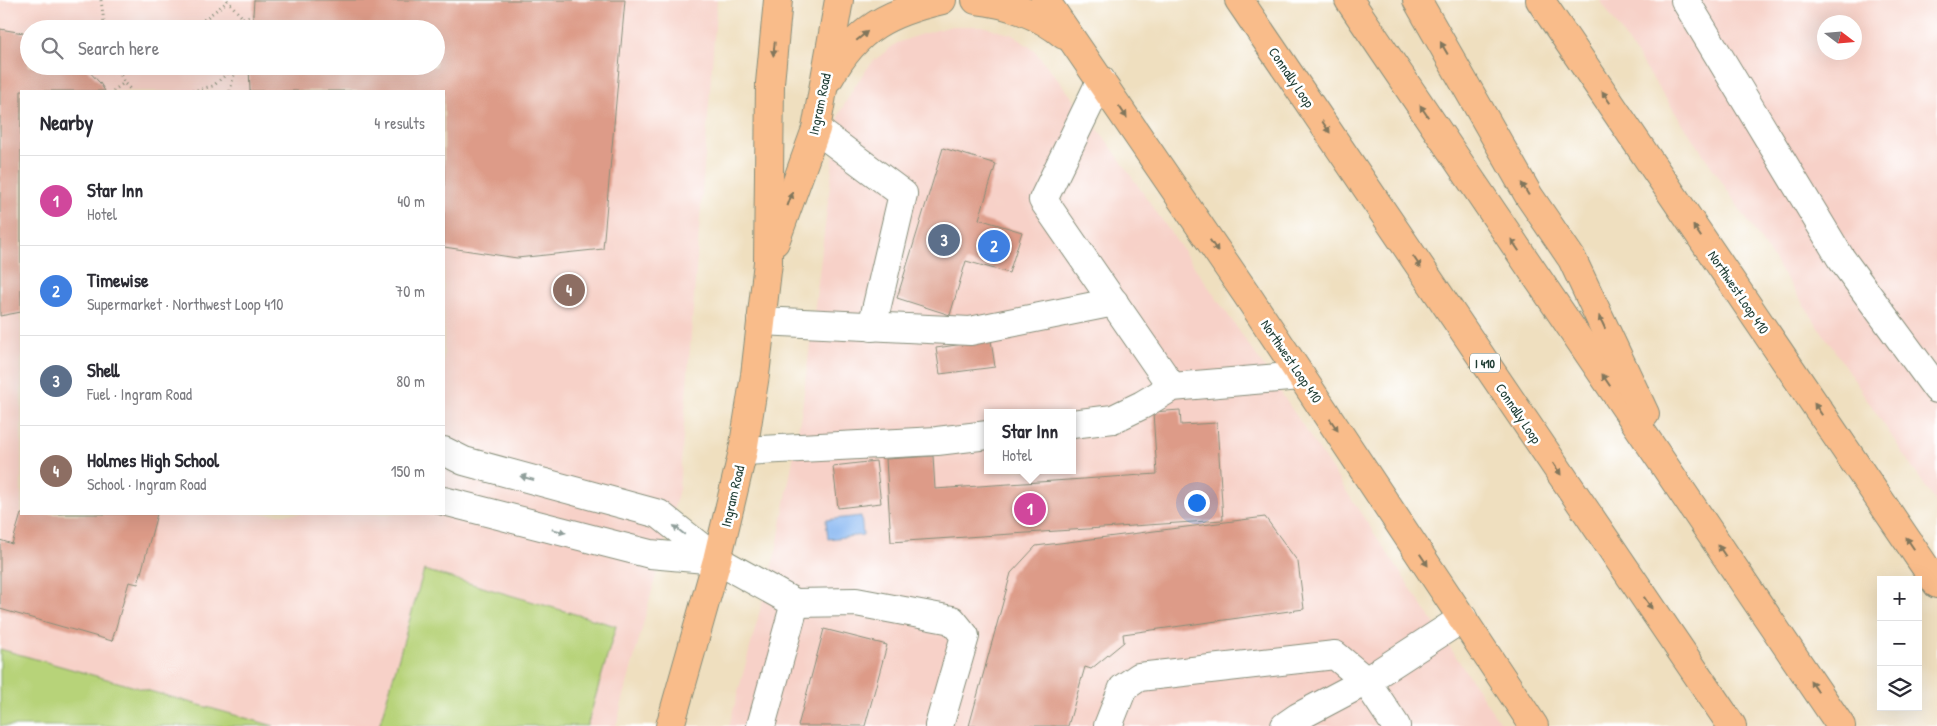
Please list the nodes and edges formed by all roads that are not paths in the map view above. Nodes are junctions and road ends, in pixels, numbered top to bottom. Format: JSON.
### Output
{"nodes":[{"id":1,"x":778,"y":0,"type":"edge"},
{"id":2,"x":839,"y":0,"type":"edge"},
{"id":3,"x":942,"y":0,"type":"edge"},
{"id":4,"x":976,"y":0,"type":"edge"},
{"id":5,"x":1045,"y":0,"type":"edge"},
{"id":6,"x":1239,"y":0,"type":"edge"},
{"id":7,"x":1349,"y":0,"type":"edge"},
{"id":8,"x":1417,"y":0,"type":"edge"},
{"id":9,"x":1540,"y":0,"type":"edge"},
{"id":10,"x":1685,"y":0,"type":"edge"},
{"id":11,"x":1081,"y":52,"type":"junction"},
{"id":12,"x":1101,"y":80,"type":"junction"},
{"id":13,"x":823,"y":89,"type":"junction"},
{"id":14,"x":816,"y":129,"type":"junction"},
{"id":15,"x":768,"y":262,"type":"junction"},
{"id":16,"x":1114,"y":302,"type":"junction"},
{"id":17,"x":761,"y":321,"type":"junction"},
{"id":18,"x":872,"y":327,"type":"junction"},
{"id":19,"x":1301,"y":376,"type":"junction"},
{"id":20,"x":1172,"y":387,"type":"junction"},
{"id":21,"x":1937,"y":389,"type":"edge"},
{"id":22,"x":1076,"y":424,"type":"edge"},
{"id":23,"x":984,"y":435,"type":"edge"},
{"id":24,"x":445,"y":451,"type":"edge"},
{"id":25,"x":742,"y":451,"type":"junction"},
{"id":26,"x":1683,"y":493,"type":"junction"},
{"id":27,"x":445,"y":502,"type":"edge"},
{"id":28,"x":717,"y":560,"type":"junction"},
{"id":29,"x":1937,"y":584,"type":"edge"},
{"id":30,"x":795,"y":603,"type":"junction"},
{"id":31,"x":1463,"y":618,"type":"junction"},
{"id":32,"x":1366,"y":681,"type":"junction"},
{"id":33,"x":670,"y":726,"type":"edge"},
{"id":34,"x":761,"y":726,"type":"edge"},
{"id":35,"x":940,"y":726,"type":"edge"},
{"id":36,"x":1108,"y":726,"type":"edge"},
{"id":37,"x":1285,"y":726,"type":"edge"},
{"id":38,"x":1396,"y":726,"type":"edge"},
{"id":39,"x":1534,"y":726,"type":"edge"},
{"id":40,"x":1732,"y":726,"type":"edge"},
{"id":41,"x":1841,"y":726,"type":"edge"}],
"edges":[{"from":1,"to":15,"type":"main road","name":"Ingram Road","one_way":true},
{"from":2,"to":13,"type":"main road","name":"Ingram Road"},
{"from":13,"to":3,"type":"main road","one_way":true},
{"from":4,"to":11,"type":"main road"},
{"from":5,"to":11,"type":"main road","name":"Northwest Loop 410"},
{"from":6,"to":40,"type":"main road","name":"Connally Loop","number":"I 410","one_way":true},
{"from":26,"to":7,"type":"main road","one_way":true},
{"from":26,"to":8,"type":"main road","one_way":true},
{"from":29,"to":9,"type":"main road","name":"Northwest Loop 410","one_way":true},
{"from":10,"to":21,"type":"lane"},
{"from":11,"to":12,"type":"main road","name":"Northwest Loop 410"},
{"from":12,"to":16,"type":"lane"},
{"from":12,"to":19,"type":"main road","name":"Northwest Loop 410","one_way":true},
{"from":13,"to":14,"type":"main road","name":"Ingram Road"},
{"from":15,"to":14,"type":"main road","name":"Ingram Road","one_way":true},
{"from":14,"to":18,"type":"lane"},
{"from":15,"to":17,"type":"main road","name":"Ingram Road"},
{"from":16,"to":18,"type":"lane"},
{"from":16,"to":20,"type":"lane"},
{"from":17,"to":18,"type":"lane"},
{"from":17,"to":25,"type":"main road","name":"Ingram Road"},
{"from":19,"to":20,"type":"lane"},
{"from":19,"to":31,"type":"main road","name":"Northwest Loop 410","one_way":true},
{"from":20,"to":22,"type":"lane"},
{"from":23,"to":25,"type":"lane"},
{"from":28,"to":24,"type":"lane","one_way":true},
{"from":25,"to":28,"type":"main road","name":"Ingram Road"},
{"from":41,"to":26,"type":"main road","one_way":true},
{"from":27,"to":28,"type":"lane","one_way":true},
{"from":28,"to":30,"type":"lane"},
{"from":28,"to":33,"type":"main road","name":"Ingram Road"},
{"from":30,"to":34,"type":"lane"},
{"from":30,"to":35,"type":"lane"},
{"from":31,"to":32,"type":"lane"},
{"from":31,"to":39,"type":"main road","name":"Northwest Loop 410"},
{"from":32,"to":36,"type":"lane"},
{"from":32,"to":37,"type":"lane"},
{"from":32,"to":38,"type":"lane"}]}
